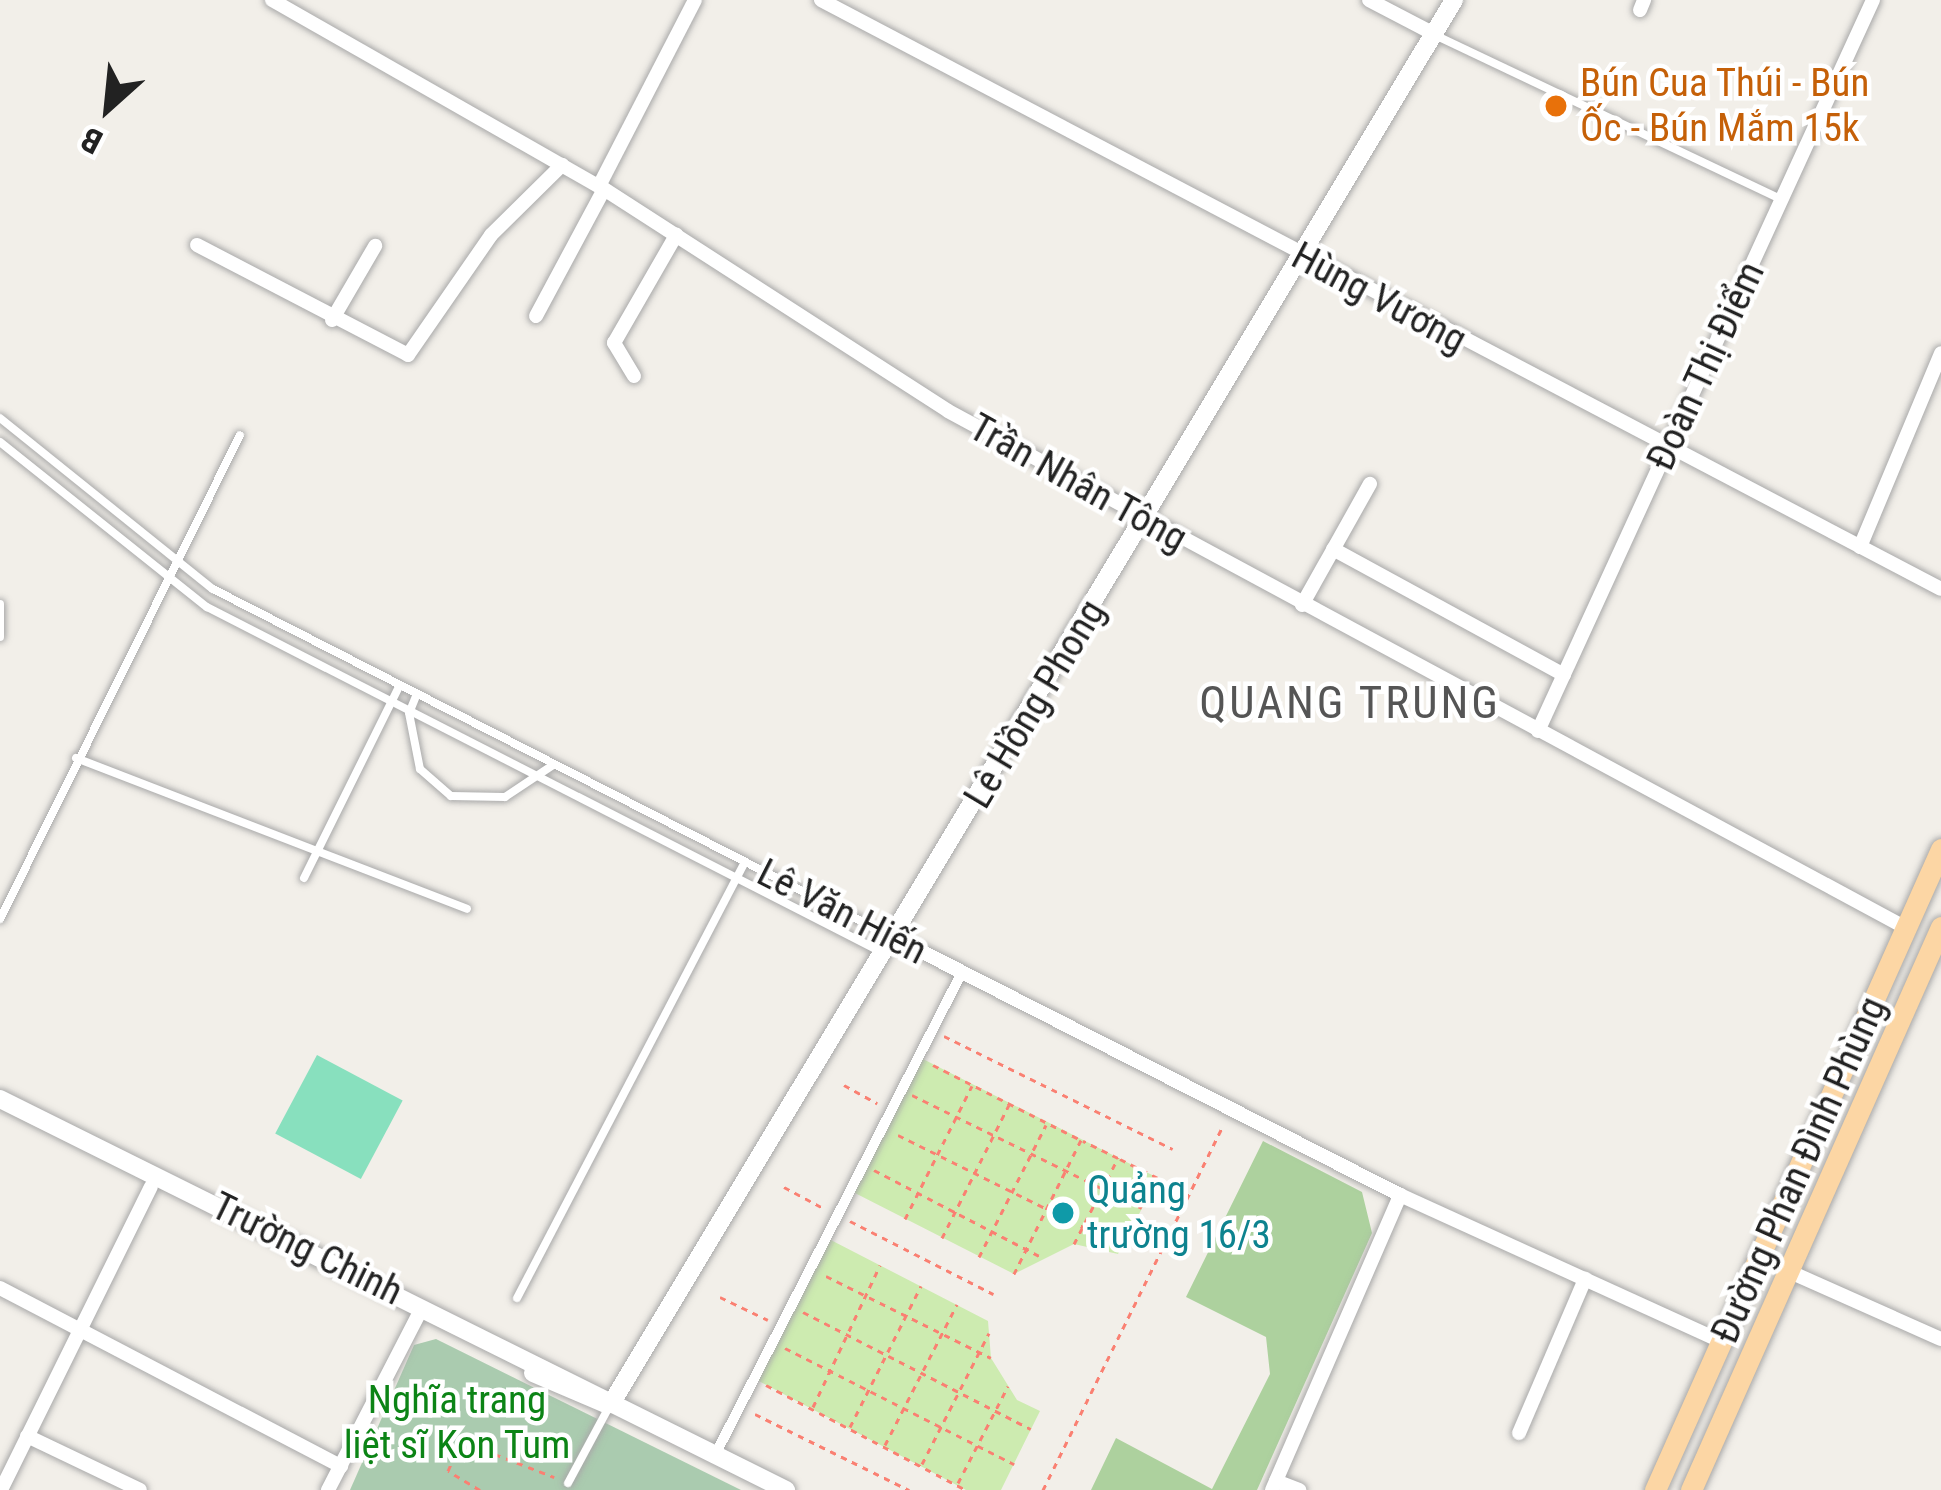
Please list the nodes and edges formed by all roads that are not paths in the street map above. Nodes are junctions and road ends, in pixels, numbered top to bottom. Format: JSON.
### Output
{"nodes":[{"id":1,"x":272,"y":0,"type":"edge"},
{"id":2,"x":695,"y":0,"type":"edge"},
{"id":3,"x":820,"y":0,"type":"edge"},
{"id":4,"x":1370,"y":0,"type":"edge"},
{"id":5,"x":1454,"y":0,"type":"edge"},
{"id":6,"x":1873,"y":0,"type":"edge"},
{"id":7,"x":1434,"y":34,"type":"junction"},
{"id":8,"x":562,"y":165,"type":"junction"},
{"id":9,"x":602,"y":187,"type":"junction"},
{"id":10,"x":1782,"y":200,"type":"junction"},
{"id":11,"x":676,"y":236,"type":"junction"},
{"id":12,"x":197,"y":245,"type":"dead end"},
{"id":13,"x":375,"y":246,"type":"dead end"},
{"id":14,"x":1296,"y":254,"type":"junction"},
{"id":15,"x":536,"y":316,"type":"dead end"},
{"id":16,"x":332,"y":320,"type":"junction"},
{"id":17,"x":1941,"y":353,"type":"edge"},
{"id":18,"x":634,"y":376,"type":"dead end"},
{"id":19,"x":0,"y":418,"type":"edge"},
{"id":20,"x":240,"y":435,"type":"dead end"},
{"id":21,"x":0,"y":442,"type":"edge"},
{"id":22,"x":1668,"y":449,"type":"junction"},
{"id":23,"x":1370,"y":484,"type":"dead end"},
{"id":24,"x":1144,"y":521,"type":"junction"},
{"id":25,"x":1860,"y":547,"type":"junction"},
{"id":26,"x":1333,"y":549,"type":"junction"},
{"id":27,"x":171,"y":558,"type":"junction"},
{"id":28,"x":164,"y":576,"type":"junction"},
{"id":29,"x":1941,"y":589,"type":"edge"},
{"id":30,"x":0,"y":604,"type":"edge"},
{"id":31,"x":1302,"y":605,"type":"junction"},
{"id":32,"x":0,"y":637,"type":"edge"},
{"id":33,"x":1564,"y":675,"type":"junction"},
{"id":34,"x":399,"y":687,"type":"junction"},
{"id":35,"x":416,"y":696,"type":"junction"},
{"id":36,"x":390,"y":704,"type":"junction"},
{"id":37,"x":409,"y":713,"type":"junction"},
{"id":38,"x":1538,"y":731,"type":"junction"},
{"id":39,"x":76,"y":758,"type":"junction"},
{"id":40,"x":553,"y":765,"type":"junction"},
{"id":41,"x":543,"y":781,"type":"junction"},
{"id":42,"x":1941,"y":849,"type":"edge"},
{"id":43,"x":315,"y":850,"type":"junction"},
{"id":44,"x":745,"y":862,"type":"junction"},
{"id":45,"x":304,"y":878,"type":"dead end"},
{"id":46,"x":737,"y":878,"type":"junction"},
{"id":47,"x":467,"y":909,"type":"dead end"},
{"id":48,"x":0,"y":919,"type":"edge"},
{"id":49,"x":1906,"y":928,"type":"junction"},
{"id":50,"x":1939,"y":939,"type":"edge"},
{"id":51,"x":890,"y":946,"type":"junction"},
{"id":52,"x":961,"y":974,"type":"junction"},
{"id":53,"x":0,"y":1099,"type":"edge"},
{"id":54,"x":0,"y":1112,"type":"edge"},
{"id":55,"x":151,"y":1187,"type":"junction"},
{"id":56,"x":1400,"y":1196,"type":"junction"},
{"id":57,"x":1788,"y":1271,"type":"junction"},
{"id":58,"x":1585,"y":1279,"type":"junction"},
{"id":59,"x":0,"y":1288,"type":"edge"},
{"id":60,"x":517,"y":1298,"type":"dead end"},
{"id":61,"x":418,"y":1316,"type":"junction"},
{"id":62,"x":78,"y":1329,"type":"junction"},
{"id":63,"x":1941,"y":1339,"type":"edge"},
{"id":64,"x":1722,"y":1342,"type":"junction"},
{"id":65,"x":611,"y":1404,"type":"junction"},
{"id":66,"x":1519,"y":1432,"type":"dead end"},
{"id":67,"x":27,"y":1436,"type":"junction"},
{"id":68,"x":715,"y":1455,"type":"junction"},
{"id":69,"x":341,"y":1466,"type":"junction"},
{"id":70,"x":750,"y":1482,"type":"edge"},
{"id":71,"x":568,"y":1483,"type":"road end"},
{"id":72,"x":1274,"y":1485,"type":"edge"},
{"id":73,"x":1,"y":1490,"type":"edge"},
{"id":74,"x":140,"y":1490,"type":"edge"},
{"id":75,"x":328,"y":1490,"type":"edge"},
{"id":76,"x":786,"y":1490,"type":"edge"},
{"id":77,"x":1298,"y":1490,"type":"edge"},
{"id":78,"x":1655,"y":1490,"type":"edge"},
{"id":79,"x":1690,"y":1490,"type":"edge"}],
"edges":[{"from":1,"to":8,"type":"street","name":"Trần Nhân Tông"},
{"from":2,"to":9,"type":"street"},
{"from":3,"to":14,"type":"street","name":"Hùng Vương"},
{"from":4,"to":7,"type":"street"},
{"from":5,"to":7,"type":"street","name":"Lê Hồng Phong"},
{"from":6,"to":10,"type":"street","name":"Đoàn Thị Điểm"},
{"from":7,"to":10,"type":"lane"},
{"from":7,"to":14,"type":"street","name":"Lê Hồng Phong"},
{"from":8,"to":9,"type":"street","name":"Trần Nhân Tông"},
{"from":8,"to":16,"type":"street"},
{"from":9,"to":11,"type":"street","name":"Trần Nhân Tông"},
{"from":9,"to":15,"type":"street"},
{"from":10,"to":22,"type":"street","name":"Đoàn Thị Điểm"},
{"from":11,"to":18,"type":"street"},
{"from":11,"to":24,"type":"street","name":"Trần Nhân Tông"},
{"from":12,"to":16,"type":"street"},
{"from":13,"to":16,"type":"street"},
{"from":14,"to":22,"type":"street","name":"Hùng Vương"},
{"from":14,"to":24,"type":"street","name":"Lê Hồng Phong"},
{"from":17,"to":25,"type":"street"},
{"from":19,"to":27,"type":"lane","name":"Lê Văn Hiến"},
{"from":20,"to":27,"type":"lane"},
{"from":21,"to":28,"type":"lane","name":"Lê Văn Hiến"},
{"from":22,"to":25,"type":"street","name":"Hùng Vương"},
{"from":22,"to":33,"type":"street","name":"Đoàn Thị Điểm"},
{"from":23,"to":26,"type":"street"},
{"from":24,"to":31,"type":"street","name":"Trần Nhân Tông"},
{"from":24,"to":51,"type":"street","name":"Lê Hồng Phong"},
{"from":25,"to":29,"type":"street","name":"Hùng Vương"},
{"from":26,"to":31,"type":"street"},
{"from":26,"to":33,"type":"street"},
{"from":27,"to":28,"type":"lane"},
{"from":27,"to":34,"type":"lane","name":"Lê Văn Hiến"},
{"from":28,"to":36,"type":"lane","name":"Lê Văn Hiến"},
{"from":28,"to":39,"type":"lane"},
{"from":30,"to":32,"type":"lane"},
{"from":31,"to":38,"type":"street","name":"Trần Nhân Tông"},
{"from":33,"to":38,"type":"street","name":"Đoàn Thị Điểm"},
{"from":34,"to":35,"type":"lane","name":"Lê Văn Hiến"},
{"from":34,"to":36,"type":"lane"},
{"from":35,"to":37,"type":"lane"},
{"from":35,"to":40,"type":"lane","name":"Lê Văn Hiến"},
{"from":36,"to":37,"type":"lane","name":"Lê Văn Hiến"},
{"from":36,"to":43,"type":"lane"},
{"from":37,"to":41,"type":"lane","name":"Lê Văn Hiến"},
{"from":37,"to":41,"type":"lane"},
{"from":38,"to":49,"type":"street","name":"Trần Nhân Tông"},
{"from":39,"to":43,"type":"lane"},
{"from":39,"to":48,"type":"lane"},
{"from":40,"to":41,"type":"lane"},
{"from":40,"to":44,"type":"lane","name":"Lê Văn Hiến"},
{"from":41,"to":46,"type":"lane","name":"Lê Văn Hiến"},
{"from":42,"to":49,"type":"main road","name":"Đường Phan Đình Phùng"},
{"from":43,"to":45,"type":"lane"},
{"from":43,"to":47,"type":"lane"},
{"from":44,"to":46,"type":"lane"},
{"from":44,"to":51,"type":"lane","name":"Lê Văn Hiến"},
{"from":46,"to":51,"type":"lane","name":"Lê Văn Hiến"},
{"from":46,"to":60,"type":"lane"},
{"from":49,"to":64,"type":"main road","name":"Đường Phan Đình Phùng"},
{"from":50,"to":57,"type":"main road","name":"Đường Phan Đình Phùng"},
{"from":51,"to":52,"type":"street","name":"Lê Văn Hiến"},
{"from":51,"to":65,"type":"street","name":"Lê Hồng Phong"},
{"from":52,"to":56,"type":"street","name":"Lê Văn Hiến"},
{"from":52,"to":68,"type":"street"},
{"from":53,"to":65,"type":"street","name":"Trường Chinh"},
{"from":54,"to":55,"type":"street","name":"Trường Chinh"},
{"from":55,"to":61,"type":"street","name":"Trường Chinh"},
{"from":55,"to":62,"type":"street"},
{"from":56,"to":58,"type":"street","name":"Lê Văn Hiến"},
{"from":56,"to":72,"type":"street"},
{"from":57,"to":63,"type":"street"},
{"from":57,"to":79,"type":"main road","name":"Đường Phan Đình Phùng"},
{"from":58,"to":64,"type":"street","name":"Lê Văn Hiến"},
{"from":58,"to":66,"type":"street"},
{"from":59,"to":62,"type":"street"},
{"from":61,"to":65,"type":"street","name":"Trường Chinh"},
{"from":61,"to":69,"type":"street"},
{"from":62,"to":67,"type":"street"},
{"from":62,"to":69,"type":"street"},
{"from":64,"to":78,"type":"main road","name":"Đường Phan Đình Phùng"},
{"from":65,"to":68,"type":"street","name":"Trường Chinh"},
{"from":65,"to":71,"type":"lane"},
{"from":67,"to":73,"type":"street"},
{"from":67,"to":74,"type":"street"},
{"from":68,"to":70,"type":"street","name":"Trường Chinh"},
{"from":69,"to":75,"type":"street"},
{"from":70,"to":76,"type":"street","name":"Trường Chinh"},
{"from":72,"to":77,"type":"street"}]}
